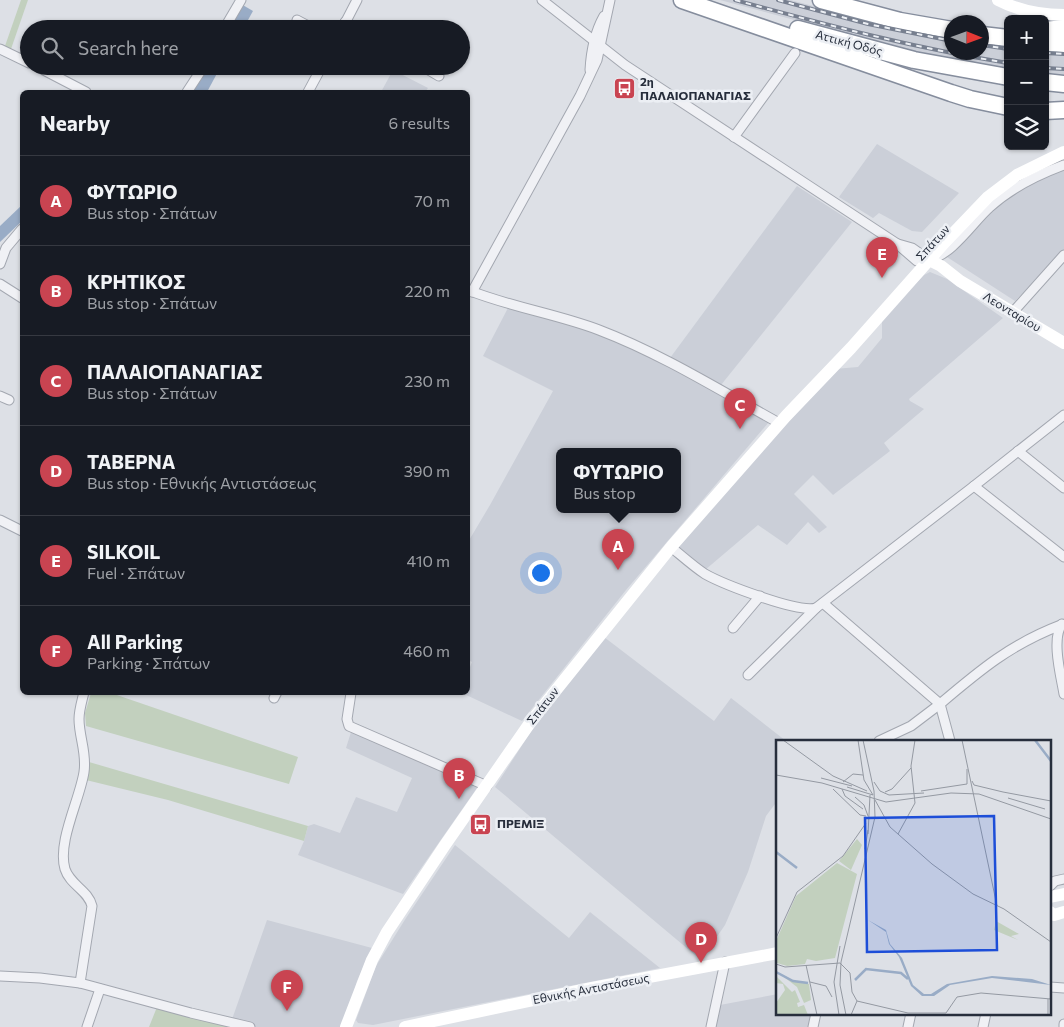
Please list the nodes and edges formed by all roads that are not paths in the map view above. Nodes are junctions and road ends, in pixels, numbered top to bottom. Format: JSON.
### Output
{"nodes":[{"id":1,"x":241,"y":0,"type":"edge"},
{"id":2,"x":357,"y":0,"type":"edge"},
{"id":3,"x":542,"y":0,"type":"edge"},
{"id":4,"x":610,"y":0,"type":"edge"},
{"id":5,"x":682,"y":0,"type":"edge"},
{"id":6,"x":691,"y":0,"type":"edge"},
{"id":7,"x":821,"y":0,"type":"edge"},
{"id":8,"x":827,"y":0,"type":"edge"},
{"id":9,"x":998,"y":0,"type":"edge"},
{"id":10,"x":1064,"y":15,"type":"edge"},
{"id":11,"x":229,"y":20,"type":"edge"},
{"id":12,"x":346,"y":20,"type":"edge"},
{"id":13,"x":944,"y":20,"type":"edge"},
{"id":14,"x":989,"y":27,"type":"edge"},
{"id":15,"x":1004,"y":28,"type":"edge"},
{"id":16,"x":1064,"y":28,"type":"edge"},
{"id":17,"x":944,"y":29,"type":"edge"},
{"id":18,"x":1049,"y":30,"type":"edge"},
{"id":19,"x":989,"y":36,"type":"edge"},
{"id":20,"x":1004,"y":38,"type":"edge"},
{"id":21,"x":598,"y":43,"type":"junction"},
{"id":22,"x":1049,"y":43,"type":"edge"},
{"id":23,"x":1064,"y":44,"type":"edge"},
{"id":24,"x":0,"y":49,"type":"edge"},
{"id":25,"x":795,"y":53,"type":"dead end"},
{"id":26,"x":20,"y":59,"type":"edge"},
{"id":27,"x":53,"y":75,"type":"edge"},
{"id":28,"x":198,"y":75,"type":"edge"},
{"id":29,"x":317,"y":75,"type":"edge"},
{"id":30,"x":1004,"y":76,"type":"edge"},
{"id":31,"x":1049,"y":82,"type":"edge"},
{"id":32,"x":1064,"y":84,"type":"edge"},
{"id":33,"x":82,"y":90,"type":"edge"},
{"id":34,"x":188,"y":90,"type":"edge"},
{"id":35,"x":309,"y":90,"type":"edge"},
{"id":36,"x":1004,"y":107,"type":"edge"},
{"id":37,"x":734,"y":137,"type":"junction"},
{"id":38,"x":1064,"y":143,"type":"edge"},
{"id":39,"x":1064,"y":152,"type":"edge"},
{"id":40,"x":1064,"y":165,"type":"edge"},
{"id":41,"x":20,"y":231,"type":"edge"},
{"id":42,"x":1064,"y":255,"type":"edge"},
{"id":43,"x":923,"y":260,"type":"junction"},
{"id":44,"x":0,"y":264,"type":"edge"},
{"id":45,"x":0,"y":284,"type":"edge"},
{"id":46,"x":470,"y":291,"type":"edge"},
{"id":47,"x":20,"y":297,"type":"edge"},
{"id":48,"x":1013,"y":312,"type":"junction"},
{"id":49,"x":1064,"y":343,"type":"edge"},
{"id":50,"x":1064,"y":415,"type":"edge"},
{"id":51,"x":783,"y":420,"type":"junction"},
{"id":52,"x":1018,"y":451,"type":"junction"},
{"id":53,"x":974,"y":486,"type":"junction"},
{"id":54,"x":1064,"y":488,"type":"edge"},
{"id":55,"x":0,"y":520,"type":"edge"},
{"id":56,"x":20,"y":530,"type":"edge"},
{"id":57,"x":671,"y":547,"type":"junction"},
{"id":58,"x":1064,"y":556,"type":"edge"},
{"id":59,"x":760,"y":596,"type":"junction"},
{"id":60,"x":820,"y":605,"type":"junction"},
{"id":61,"x":1062,"y":623,"type":"edge"},
{"id":62,"x":733,"y":628,"type":"dead end"},
{"id":63,"x":748,"y":675,"type":"dead end"},
{"id":64,"x":1064,"y":694,"type":"edge"},
{"id":65,"x":83,"y":695,"type":"edge"},
{"id":66,"x":351,"y":695,"type":"edge"},
{"id":67,"x":940,"y":704,"type":"junction"},
{"id":68,"x":881,"y":740,"type":"edge"},
{"id":69,"x":950,"y":740,"type":"edge"},
{"id":70,"x":486,"y":786,"type":"junction"},
{"id":71,"x":1064,"y":879,"type":"edge"},
{"id":72,"x":1052,"y":884,"type":"edge"},
{"id":73,"x":1064,"y":912,"type":"edge"},
{"id":74,"x":1052,"y":914,"type":"edge"},
{"id":75,"x":776,"y":953,"type":"edge"},
{"id":76,"x":725,"y":962,"type":"junction"},
{"id":77,"x":0,"y":976,"type":"edge"},
{"id":78,"x":80,"y":983,"type":"junction"},
{"id":79,"x":100,"y":989,"type":"junction"},
{"id":80,"x":816,"y":1014,"type":"edge"},
{"id":81,"x":911,"y":1014,"type":"edge"},
{"id":82,"x":986,"y":1014,"type":"edge"},
{"id":83,"x":87,"y":1027,"type":"edge"},
{"id":84,"x":250,"y":1027,"type":"edge"},
{"id":85,"x":346,"y":1027,"type":"edge"},
{"id":86,"x":405,"y":1027,"type":"edge"},
{"id":87,"x":711,"y":1027,"type":"edge"},
{"id":88,"x":813,"y":1027,"type":"edge"},
{"id":89,"x":908,"y":1027,"type":"edge"},
{"id":90,"x":983,"y":1027,"type":"edge"}],
"edges":[{"from":1,"to":11,"type":"street"},
{"from":2,"to":12,"type":"street"},
{"from":3,"to":21,"type":"street"},
{"from":4,"to":21,"type":"street"},
{"from":5,"to":36,"type":"highway"},
{"from":6,"to":30,"type":"highway","name":"Αττική Οδός"},
{"from":7,"to":17,"type":"highway"},
{"from":8,"to":13,"type":"highway"},
{"from":9,"to":10,"type":"main road"},
{"from":14,"to":15,"type":"highway"},
{"from":16,"to":18,"type":"highway"},
{"from":19,"to":20,"type":"highway"},
{"from":21,"to":37,"type":"street"},
{"from":21,"to":46,"type":"street"},
{"from":22,"to":23,"type":"highway"},
{"from":24,"to":26,"type":"street"},
{"from":25,"to":37,"type":"street"},
{"from":27,"to":33,"type":"street"},
{"from":28,"to":34,"type":"street"},
{"from":29,"to":35,"type":"street"},
{"from":31,"to":32,"type":"highway"},
{"from":37,"to":43,"type":"street"},
{"from":38,"to":43,"type":"main road","name":"Σπάτων"},
{"from":39,"to":43,"type":"main road","name":"Σπάτων"},
{"from":40,"to":43,"type":"street"},
{"from":41,"to":44,"type":"street"},
{"from":42,"to":48,"type":"street"},
{"from":43,"to":48,"type":"main road","name":"Λεονταρίου"},
{"from":43,"to":51,"type":"main road","name":"Σπάτων"},
{"from":45,"to":47,"type":"street"},
{"from":46,"to":51,"type":"street"},
{"from":48,"to":49,"type":"main road","name":"Λεονταρίου"},
{"from":50,"to":52,"type":"street"},
{"from":51,"to":57,"type":"main road","name":"Σπάτων"},
{"from":52,"to":53,"type":"street"},
{"from":52,"to":54,"type":"street"},
{"from":53,"to":58,"type":"street"},
{"from":53,"to":60,"type":"street"},
{"from":55,"to":56,"type":"street"},
{"from":57,"to":59,"type":"street"},
{"from":57,"to":70,"type":"main road","name":"Σπάτων"},
{"from":59,"to":60,"type":"street"},
{"from":59,"to":62,"type":"street"},
{"from":60,"to":63,"type":"street"},
{"from":60,"to":67,"type":"street"},
{"from":61,"to":64,"type":"street"},
{"from":61,"to":67,"type":"street"},
{"from":65,"to":78,"type":"street"},
{"from":66,"to":70,"type":"street"},
{"from":67,"to":68,"type":"street"},
{"from":67,"to":69,"type":"street"},
{"from":70,"to":85,"type":"main road","name":"Σπάτων"},
{"from":71,"to":72,"type":"street"},
{"from":73,"to":74,"type":"main road"},
{"from":75,"to":76,"type":"main road","name":"Εθνικής Αντιστάσεως"},
{"from":76,"to":86,"type":"main road","name":"Εθνικής Αντιστάσεως"},
{"from":76,"to":87,"type":"street"},
{"from":77,"to":78,"type":"street"},
{"from":78,"to":79,"type":"street"},
{"from":79,"to":83,"type":"street"},
{"from":79,"to":84,"type":"street"},
{"from":80,"to":88,"type":"street"},
{"from":81,"to":89,"type":"street"},
{"from":82,"to":90,"type":"street"}]}
